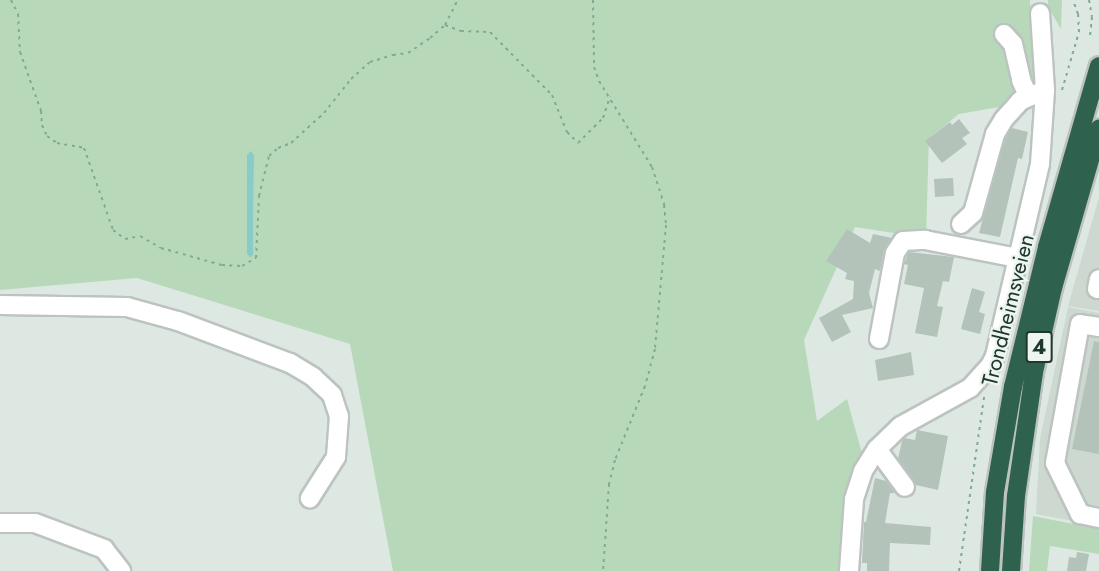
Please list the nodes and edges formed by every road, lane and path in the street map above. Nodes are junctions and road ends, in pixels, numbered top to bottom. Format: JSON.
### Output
{"nodes":[{"id":1,"x":11,"y":0,"type":"edge"},
{"id":2,"x":458,"y":0,"type":"edge"},
{"id":3,"x":593,"y":0,"type":"edge"},
{"id":4,"x":1089,"y":0,"type":"edge"},
{"id":5,"x":1040,"y":14,"type":"dead end"},
{"id":6,"x":445,"y":25,"type":"junction"},
{"id":7,"x":1004,"y":34,"type":"dead end"},
{"id":8,"x":1090,"y":36,"type":"dead end"},
{"id":9,"x":1099,"y":66,"type":"edge"},
{"id":10,"x":1036,"y":93,"type":"junction"},
{"id":11,"x":610,"y":96,"type":"junction"},
{"id":12,"x":1099,"y":129,"type":"edge"},
{"id":13,"x":961,"y":224,"type":"dead end"},
{"id":14,"x":1018,"y":258,"type":"junction"},
{"id":15,"x":0,"y":305,"type":"edge"},
{"id":16,"x":1099,"y":327,"type":"edge"},
{"id":17,"x":879,"y":339,"type":"dead end"},
{"id":18,"x":877,"y":449,"type":"junction"},
{"id":19,"x":905,"y":487,"type":"dead end"},
{"id":20,"x":310,"y":498,"type":"dead end"},
{"id":21,"x":1099,"y":518,"type":"edge"},
{"id":22,"x":0,"y":524,"type":"edge"},
{"id":23,"x":121,"y":571,"type":"edge"},
{"id":24,"x":603,"y":571,"type":"edge"},
{"id":25,"x":849,"y":571,"type":"edge"},
{"id":26,"x":990,"y":571,"type":"edge"},
{"id":27,"x":1011,"y":571,"type":"edge"}],
"edges":[{"from":1,"to":6,"type":"path"},
{"from":2,"to":6,"type":"path"},
{"from":3,"to":11,"type":"path"},
{"from":4,"to":8,"type":"path"},
{"from":5,"to":10,"type":"street"},
{"from":6,"to":11,"type":"path"},
{"from":7,"to":10,"type":"street"},
{"from":9,"to":26,"type":"highway","name":"Trondheimsveien","number":"4"},
{"from":10,"to":13,"type":"street"},
{"from":10,"to":14,"type":"street"},
{"from":11,"to":24,"type":"path"},
{"from":12,"to":27,"type":"highway","name":"Trondheimsveien","number":"4"},
{"from":14,"to":17,"type":"street"},
{"from":14,"to":18,"type":"street"},
{"from":15,"to":20,"type":"street"},
{"from":16,"to":21,"type":"street"},
{"from":18,"to":19,"type":"street"},
{"from":18,"to":25,"type":"street"},
{"from":22,"to":23,"type":"street"}]}
